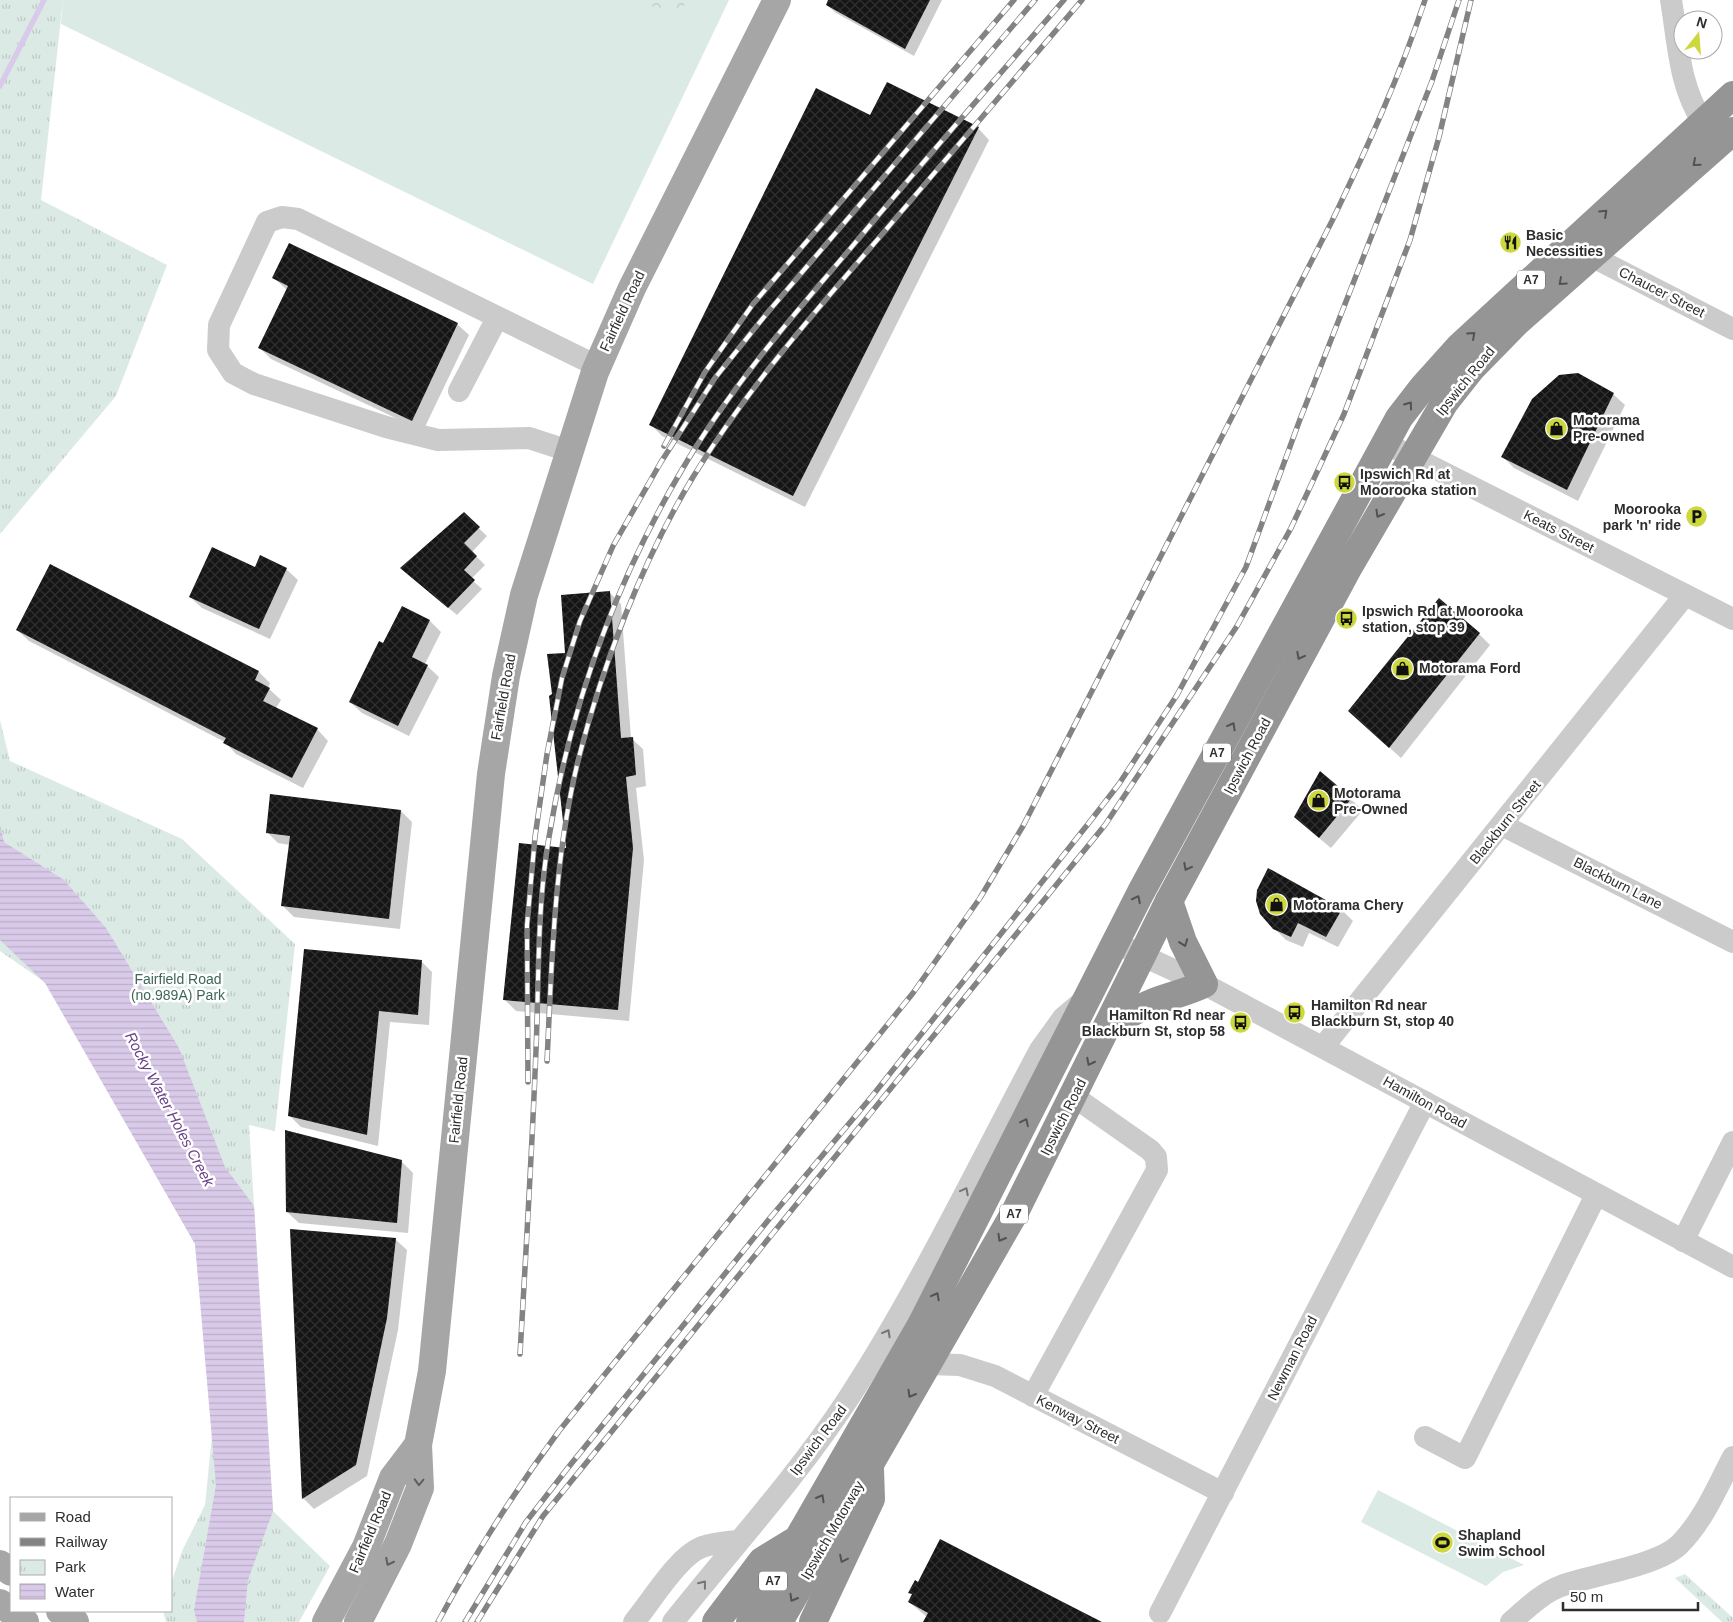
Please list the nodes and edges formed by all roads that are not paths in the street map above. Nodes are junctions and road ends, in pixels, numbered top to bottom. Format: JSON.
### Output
{"nodes":[{"id":1,"x":777,"y":0,"type":"edge"},
{"id":2,"x":1672,"y":0,"type":"edge"},
{"id":3,"x":1733,"y":95,"type":"edge"},
{"id":4,"x":1703,"y":122,"type":"junction"},
{"id":5,"x":1733,"y":131,"type":"edge"},
{"id":6,"x":1591,"y":256,"type":"junction"},
{"id":7,"x":497,"y":318,"type":"junction"},
{"id":8,"x":1733,"y":329,"type":"edge"},
{"id":9,"x":597,"y":366,"type":"junction"},
{"id":10,"x":459,"y":391,"type":"dead end"},
{"id":11,"x":1385,"y":443,"type":"junction"},
{"id":12,"x":569,"y":451,"type":"junction"},
{"id":13,"x":1412,"y":457,"type":"junction"},
{"id":14,"x":1685,"y":595,"type":"junction"},
{"id":15,"x":1733,"y":619,"type":"edge"},
{"id":16,"x":1502,"y":825,"type":"junction"},
{"id":17,"x":1169,"y":901,"type":"junction"},
{"id":18,"x":1733,"y":942,"type":"edge"},
{"id":19,"x":1115,"y":943,"type":"junction"},
{"id":20,"x":1142,"y":955,"type":"junction"},
{"id":21,"x":1204,"y":984,"type":"junction"},
{"id":22,"x":1087,"y":998,"type":"junction"},
{"id":23,"x":1107,"y":1027,"type":"junction"},
{"id":24,"x":1324,"y":1047,"type":"junction"},
{"id":25,"x":1073,"y":1096,"type":"junction"},
{"id":26,"x":1424,"y":1102,"type":"junction"},
{"id":27,"x":1733,"y":1142,"type":"edge"},
{"id":28,"x":1596,"y":1195,"type":"junction"},
{"id":29,"x":1683,"y":1241,"type":"junction"},
{"id":30,"x":1733,"y":1267,"type":"edge"},
{"id":31,"x":928,"y":1364,"type":"junction"},
{"id":32,"x":1033,"y":1396,"type":"junction"},
{"id":33,"x":1425,"y":1437,"type":"dead end"},
{"id":34,"x":418,"y":1445,"type":"junction"},
{"id":35,"x":1733,"y":1457,"type":"edge"},
{"id":36,"x":870,"y":1465,"type":"junction"},
{"id":37,"x":1223,"y":1493,"type":"junction"},
{"id":38,"x":796,"y":1540,"type":"junction"},
{"id":39,"x":737,"y":1541,"type":"junction"},
{"id":40,"x":0,"y":1603,"type":"edge"},
{"id":41,"x":10,"y":1611,"type":"edge"},
{"id":42,"x":12,"y":1612,"type":"edge"},
{"id":43,"x":61,"y":1612,"type":"edge"},
{"id":44,"x":1160,"y":1613,"type":"dead end"},
{"id":45,"x":25,"y":1622,"type":"edge"},
{"id":46,"x":75,"y":1622,"type":"edge"},
{"id":47,"x":326,"y":1622,"type":"edge"},
{"id":48,"x":358,"y":1622,"type":"edge"},
{"id":49,"x":634,"y":1622,"type":"edge"},
{"id":50,"x":673,"y":1622,"type":"edge"},
{"id":51,"x":716,"y":1622,"type":"edge"},
{"id":52,"x":750,"y":1622,"type":"edge"},
{"id":53,"x":779,"y":1622,"type":"edge"},
{"id":54,"x":813,"y":1622,"type":"edge"},
{"id":55,"x":1511,"y":1622,"type":"edge"}],
"edges":[{"from":1,"to":9,"type":"main road","name":"Fairfield Road"},
{"from":2,"to":4,"type":"street"},
{"from":3,"to":4,"type":"highway","name":"Ipswich Road","number":"A7"},
{"from":11,"to":4,"type":"highway","name":"Ipswich Road","number":"A7","one_way":true},
{"from":5,"to":6,"type":"highway","name":"Ipswich Road","number":"A7","one_way":true},
{"from":6,"to":8,"type":"street","name":"Chaucer Street"},
{"from":6,"to":13,"type":"highway","name":"Ipswich Road","number":"A7","one_way":true},
{"from":7,"to":9,"type":"street"},
{"from":7,"to":10,"type":"street"},
{"from":7,"to":12,"type":"street"},
{"from":9,"to":12,"type":"main road","name":"Fairfield Road"},
{"from":11,"to":13,"type":"street","name":"Keats Street"},
{"from":19,"to":11,"type":"highway","name":"Ipswich Road","number":"A7","one_way":true},
{"from":12,"to":34,"type":"main road","name":"Fairfield Road"},
{"from":13,"to":14,"type":"street","name":"Keats Street"},
{"from":13,"to":17,"type":"highway","name":"Ipswich Road","number":"A7","one_way":true},
{"from":14,"to":15,"type":"street","name":"Keats Street"},
{"from":14,"to":16,"type":"street","name":"Blackburn Street"},
{"from":16,"to":18,"type":"street","name":"Blackburn Lane"},
{"from":16,"to":24,"type":"street","name":"Blackburn Street"},
{"from":17,"to":20,"type":"highway","name":"Ipswich Road","number":"A7"},
{"from":17,"to":21,"type":"highway","one_way":true},
{"from":19,"to":20,"type":"street","name":"Hamilton Road"},
{"from":19,"to":22,"type":"highway","name":"Ipswich Road","number":"A7"},
{"from":20,"to":21,"type":"street","name":"Hamilton Road"},
{"from":20,"to":23,"type":"highway","name":"Ipswich Road","number":"A7"},
{"from":21,"to":23,"type":"highway"},
{"from":21,"to":24,"type":"street","name":"Hamilton Road"},
{"from":38,"to":22,"type":"highway","name":"Ipswich Road","number":"A7","one_way":true},
{"from":39,"to":22,"type":"street","name":"Ipswich Road","one_way":true},
{"from":23,"to":25,"type":"highway","name":"Ipswich Road","number":"A7","one_way":true},
{"from":24,"to":26,"type":"street","name":"Hamilton Road"},
{"from":25,"to":31,"type":"highway","name":"Ipswich Road","number":"A7","one_way":true},
{"from":25,"to":32,"type":"street"},
{"from":26,"to":28,"type":"street","name":"Hamilton Road"},
{"from":26,"to":37,"type":"street","name":"Newman Road"},
{"from":27,"to":29,"type":"street"},
{"from":28,"to":29,"type":"street","name":"Hamilton Road"},
{"from":28,"to":33,"type":"street"},
{"from":29,"to":30,"type":"street","name":"Hamilton Road"},
{"from":31,"to":32,"type":"street","name":"Kenway Street"},
{"from":31,"to":36,"type":"highway","name":"Ipswich Road","number":"A7","one_way":true},
{"from":32,"to":37,"type":"street","name":"Kenway Street"},
{"from":34,"to":47,"type":"main road","name":"Fairfield Road"},
{"from":34,"to":48,"type":"main road","name":"Fairfield Road","one_way":true},
{"from":35,"to":55,"type":"street"},
{"from":36,"to":53,"type":"highway","name":"Ipswich Motorway","number":"A7","one_way":true},
{"from":36,"to":54,"type":"highway","one_way":true},
{"from":37,"to":44,"type":"street","name":"Newman Road"},
{"from":38,"to":51,"type":"highway"},
{"from":38,"to":52,"type":"highway","name":"Ipswich Motorway","number":"A7"},
{"from":39,"to":49,"type":"street"},
{"from":50,"to":39,"type":"street","name":"Ipswich Road","one_way":true},
{"from":40,"to":41,"type":"main road"},
{"from":42,"to":45,"type":"main road"},
{"from":43,"to":46,"type":"main road"}]}
